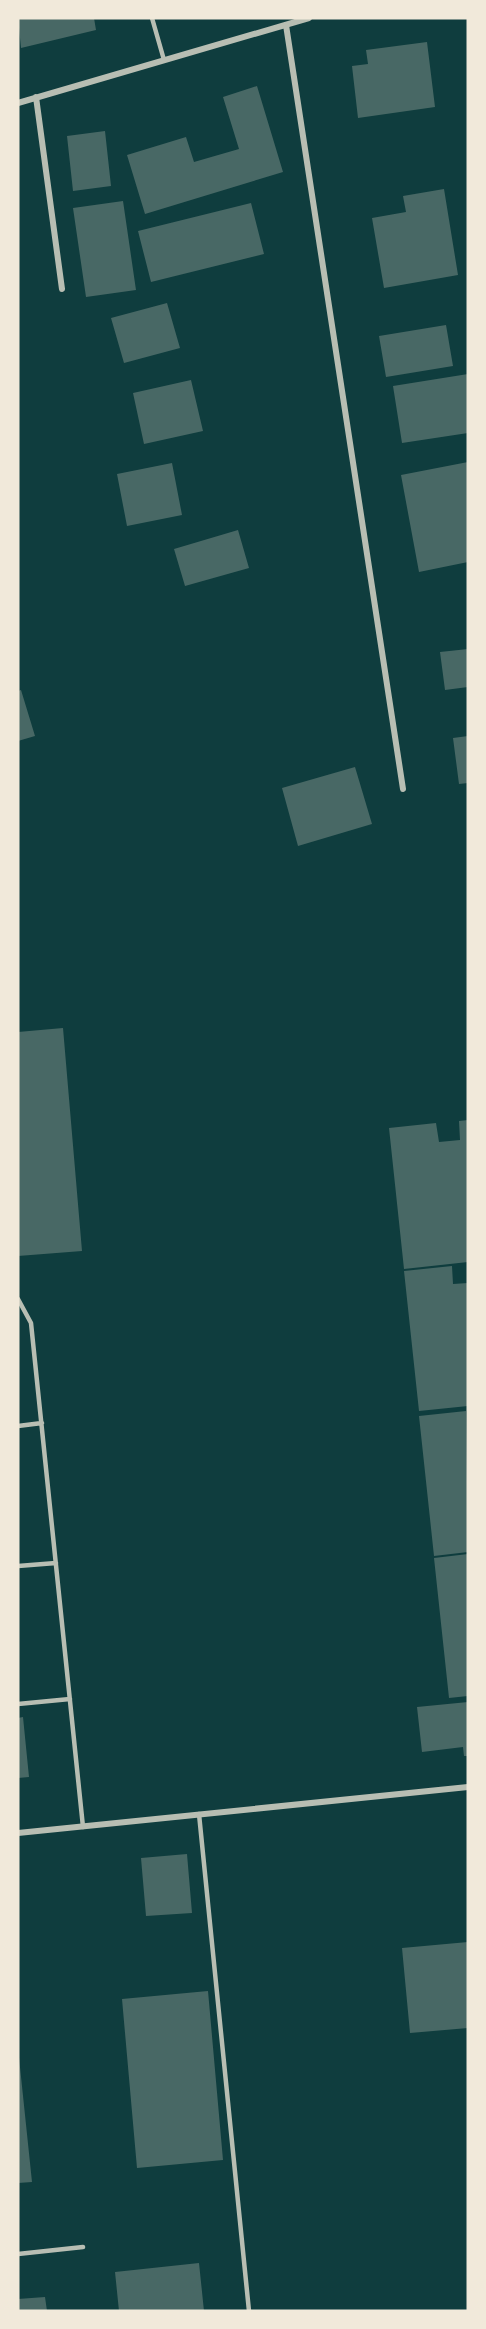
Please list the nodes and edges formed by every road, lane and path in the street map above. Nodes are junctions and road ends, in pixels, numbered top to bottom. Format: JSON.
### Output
{"nodes":[{"id":1,"x":152,"y":18,"type":"edge"},
{"id":2,"x":309,"y":18,"type":"edge"},
{"id":3,"x":286,"y":25,"type":"junction"},
{"id":4,"x":164,"y":60,"type":"junction"},
{"id":5,"x":36,"y":98,"type":"junction"},
{"id":6,"x":18,"y":103,"type":"edge"},
{"id":7,"x":62,"y":289,"type":"dead end"},
{"id":8,"x":403,"y":789,"type":"dead end"},
{"id":9,"x":18,"y":1299,"type":"edge"},
{"id":10,"x":42,"y":1424,"type":"junction"},
{"id":11,"x":18,"y":1426,"type":"edge"},
{"id":12,"x":56,"y":1563,"type":"junction"},
{"id":13,"x":18,"y":1566,"type":"edge"},
{"id":14,"x":70,"y":1699,"type":"junction"},
{"id":15,"x":18,"y":1704,"type":"edge"},
{"id":16,"x":468,"y":1787,"type":"edge"},
{"id":17,"x":199,"y":1814,"type":"junction"},
{"id":18,"x":83,"y":1827,"type":"junction"},
{"id":19,"x":18,"y":1833,"type":"edge"},
{"id":20,"x":83,"y":2247,"type":"dead end"},
{"id":21,"x":18,"y":2254,"type":"edge"},
{"id":22,"x":249,"y":2311,"type":"edge"}],
"edges":[{"from":1,"to":4,"type":"lane"},
{"from":2,"to":3,"type":"street"},
{"from":3,"to":4,"type":"street"},
{"from":3,"to":8,"type":"street"},
{"from":4,"to":5,"type":"street"},
{"from":5,"to":6,"type":"street"},
{"from":5,"to":7,"type":"street"},
{"from":9,"to":10,"type":"lane"},
{"from":10,"to":11,"type":"lane"},
{"from":10,"to":12,"type":"lane"},
{"from":12,"to":13,"type":"lane"},
{"from":12,"to":14,"type":"lane"},
{"from":14,"to":15,"type":"lane"},
{"from":14,"to":18,"type":"lane"},
{"from":16,"to":17,"type":"street"},
{"from":17,"to":18,"type":"street"},
{"from":17,"to":22,"type":"lane"},
{"from":18,"to":19,"type":"street"},
{"from":20,"to":21,"type":"lane"}]}
